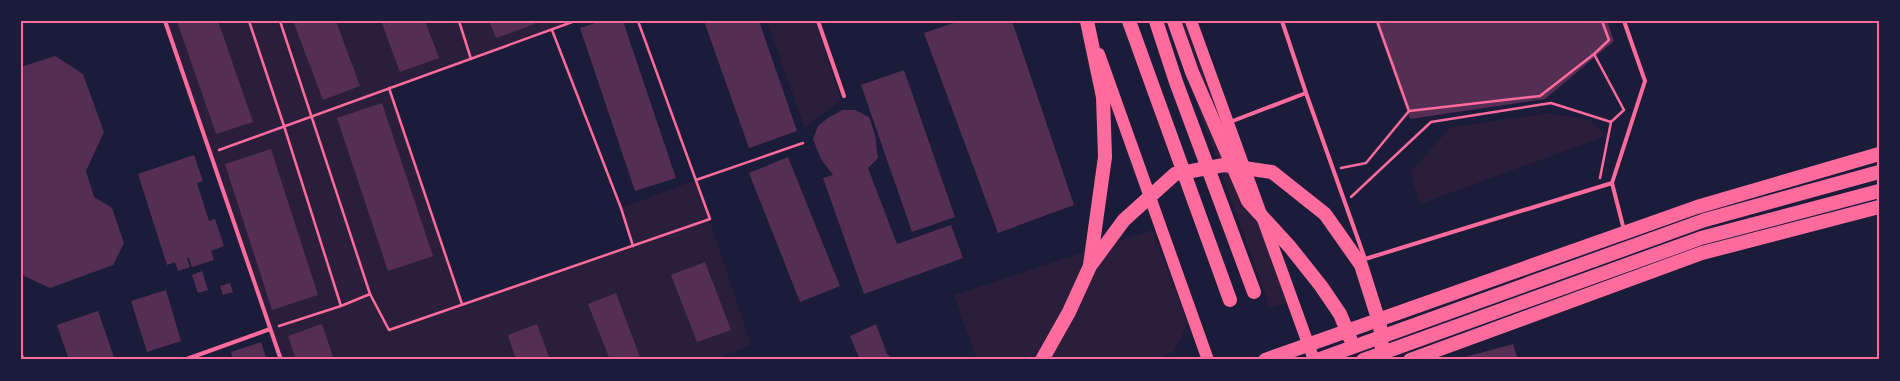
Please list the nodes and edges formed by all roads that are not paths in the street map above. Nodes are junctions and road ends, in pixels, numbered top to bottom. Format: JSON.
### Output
{"nodes":[{"id":1,"x":165,"y":21,"type":"edge"},
{"id":2,"x":818,"y":21,"type":"edge"},
{"id":3,"x":1087,"y":21,"type":"edge"},
{"id":4,"x":1129,"y":21,"type":"edge"},
{"id":5,"x":1156,"y":21,"type":"edge"},
{"id":6,"x":1174,"y":21,"type":"edge"},
{"id":7,"x":1191,"y":21,"type":"edge"},
{"id":8,"x":1282,"y":21,"type":"edge"},
{"id":9,"x":1624,"y":21,"type":"edge"},
{"id":10,"x":1306,"y":93,"type":"junction"},
{"id":11,"x":844,"y":96,"type":"dead end"},
{"id":12,"x":1228,"y":123,"type":"junction"},
{"id":13,"x":1879,"y":154,"type":"edge"},
{"id":14,"x":1879,"y":172,"type":"edge"},
{"id":15,"x":1612,"y":184,"type":"junction"},
{"id":16,"x":1879,"y":192,"type":"edge"},
{"id":17,"x":1879,"y":207,"type":"edge"},
{"id":18,"x":1624,"y":232,"type":"junction"},
{"id":19,"x":1090,"y":266,"type":"junction"},
{"id":20,"x":1254,"y":292,"type":"dead end"},
{"id":21,"x":1230,"y":300,"type":"dead end"},
{"id":22,"x":270,"y":329,"type":"junction"},
{"id":23,"x":1309,"y":344,"type":"junction"},
{"id":24,"x":184,"y":360,"type":"edge"},
{"id":25,"x":281,"y":360,"type":"edge"},
{"id":26,"x":1042,"y":360,"type":"edge"},
{"id":27,"x":1208,"y":360,"type":"edge"},
{"id":28,"x":1265,"y":360,"type":"edge"},
{"id":29,"x":1316,"y":360,"type":"edge"},
{"id":30,"x":1358,"y":360,"type":"edge"},
{"id":31,"x":1364,"y":360,"type":"edge"},
{"id":32,"x":1382,"y":360,"type":"edge"},
{"id":33,"x":1410,"y":360,"type":"edge"}],
"edges":[{"from":1,"to":22,"type":"lane"},
{"from":2,"to":11,"type":"lane"},
{"from":3,"to":19,"type":"highway"},
{"from":3,"to":27,"type":"main road"},
{"from":4,"to":21,"type":"highway"},
{"from":5,"to":20,"type":"highway"},
{"from":6,"to":30,"type":"highway"},
{"from":7,"to":12,"type":"main road"},
{"from":8,"to":10,"type":"lane"},
{"from":9,"to":15,"type":"lane"},
{"from":10,"to":12,"type":"lane"},
{"from":10,"to":15,"type":"lane"},
{"from":12,"to":23,"type":"main road"},
{"from":13,"to":18,"type":"highway"},
{"from":14,"to":29,"type":"highway"},
{"from":15,"to":18,"type":"lane"},
{"from":16,"to":31,"type":"highway"},
{"from":17,"to":33,"type":"highway"},
{"from":18,"to":23,"type":"highway"},
{"from":19,"to":26,"type":"highway"},
{"from":19,"to":32,"type":"highway"},
{"from":22,"to":24,"type":"lane"},
{"from":22,"to":25,"type":"lane"},
{"from":23,"to":28,"type":"highway"},
{"from":23,"to":29,"type":"main road"}]}
